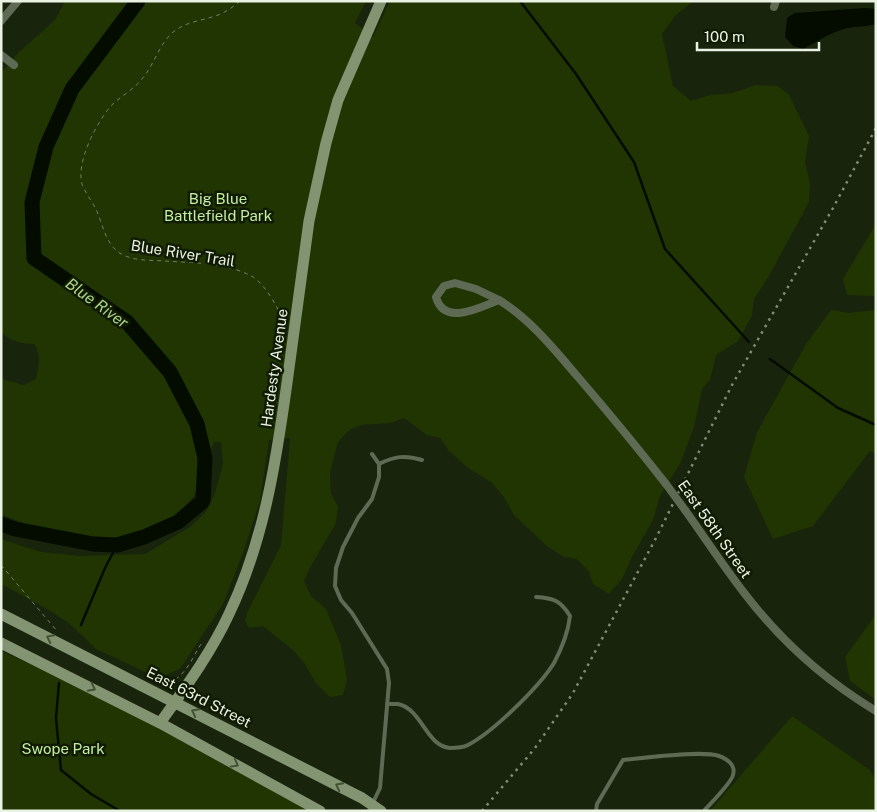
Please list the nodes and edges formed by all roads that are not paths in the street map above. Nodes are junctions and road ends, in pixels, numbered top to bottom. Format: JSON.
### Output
{"nodes":[{"id":1,"x":18,"y":1,"type":"edge"},
{"id":2,"x":380,"y":1,"type":"edge"},
{"id":3,"x":1,"y":21,"type":"edge"},
{"id":4,"x":1,"y":54,"type":"edge"},
{"id":5,"x":14,"y":65,"type":"dead end"},
{"id":6,"x":499,"y":300,"type":"junction"},
{"id":7,"x":372,"y":454,"type":"dead end"},
{"id":8,"x":422,"y":460,"type":"dead end"},
{"id":9,"x":379,"y":464,"type":"junction"},
{"id":10,"x":536,"y":597,"type":"dead end"},
{"id":11,"x":1,"y":614,"type":"edge"},
{"id":12,"x":1,"y":643,"type":"edge"},
{"id":13,"x":175,"y":701,"type":"junction"},
{"id":14,"x":387,"y":704,"type":"junction"},
{"id":15,"x":876,"y":711,"type":"edge"},
{"id":16,"x":160,"y":723,"type":"junction"},
{"id":17,"x":375,"y":809,"type":"edge"},
{"id":18,"x":320,"y":811,"type":"edge"},
{"id":19,"x":596,"y":811,"type":"edge"},
{"id":20,"x":704,"y":811,"type":"edge"}],
"edges":[{"from":1,"to":3,"type":"street"},
{"from":2,"to":13,"type":"main road","name":"Hardesty Avenue"},
{"from":4,"to":5,"type":"street"},
{"from":6,"to":6,"type":"street","name":"East 58th Street"},
{"from":6,"to":15,"type":"street","name":"East 58th Street","bridge":true},
{"from":7,"to":9,"type":"lane"},
{"from":8,"to":9,"type":"lane"},
{"from":9,"to":14,"type":"lane"},
{"from":10,"to":14,"type":"lane"},
{"from":13,"to":11,"type":"main road","name":"East 63rd Street","one_way":true},
{"from":12,"to":16,"type":"main road","one_way":true},
{"from":13,"to":16,"type":"main road","name":"Hardesty Avenue"},
{"from":17,"to":13,"type":"main road","name":"East 63rd Street","one_way":true},
{"from":14,"to":17,"type":"lane"},
{"from":16,"to":18,"type":"main road","one_way":true},
{"from":19,"to":20,"type":"lane"}]}
